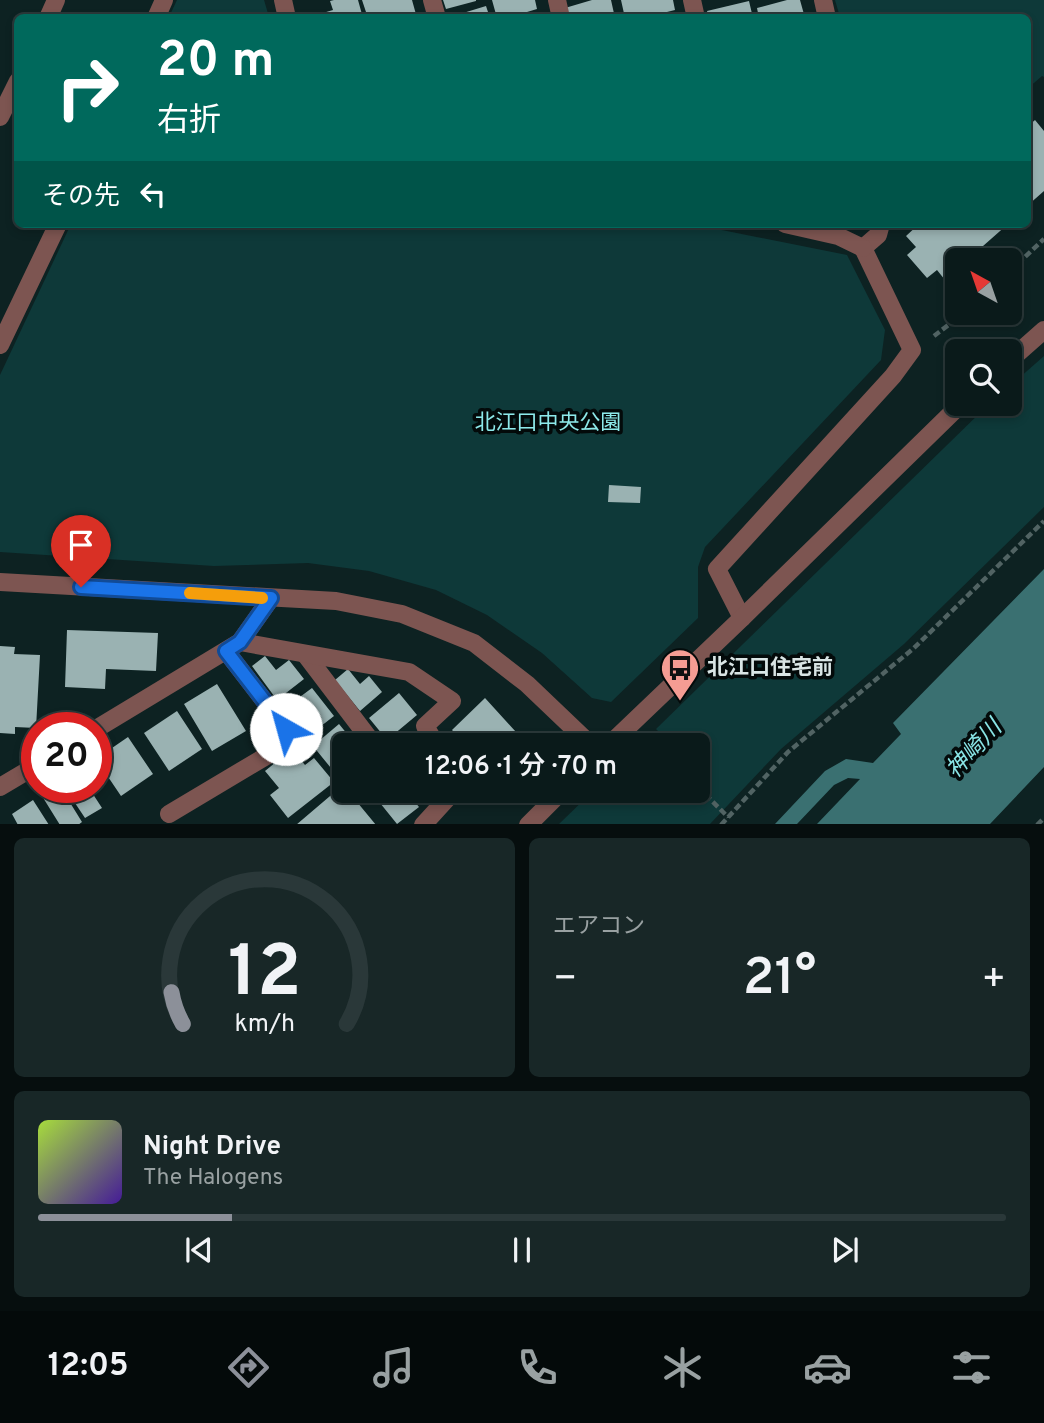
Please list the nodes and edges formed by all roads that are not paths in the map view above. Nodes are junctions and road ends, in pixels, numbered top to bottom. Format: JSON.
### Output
{"nodes":[{"id":1,"x":14,"y":89,"type":"edge"},
{"id":2,"x":0,"y":117,"type":"edge"},
{"id":3,"x":56,"y":228,"type":"edge"},
{"id":4,"x":803,"y":228,"type":"edge"},
{"id":5,"x":880,"y":228,"type":"edge"},
{"id":6,"x":863,"y":248,"type":"junction"},
{"id":7,"x":1044,"y":330,"type":"edge"},
{"id":8,"x":0,"y":345,"type":"edge"},
{"id":9,"x":1022,"y":349,"type":"edge"},
{"id":10,"x":949,"y":416,"type":"edge"},
{"id":11,"x":0,"y":582,"type":"edge"},
{"id":12,"x":271,"y":598,"type":"junction"},
{"id":13,"x":742,"y":618,"type":"junction"},
{"id":14,"x":233,"y":647,"type":"junction"},
{"id":15,"x":305,"y":654,"type":"junction"},
{"id":16,"x":112,"y":719,"type":"edge"},
{"id":17,"x":366,"y":733,"type":"edge"},
{"id":18,"x":429,"y":733,"type":"edge"},
{"id":19,"x":578,"y":733,"type":"edge"},
{"id":20,"x":622,"y":733,"type":"edge"},
{"id":21,"x":21,"y":775,"type":"edge"},
{"id":22,"x":0,"y":787,"type":"edge"},
{"id":23,"x":443,"y":803,"type":"edge"},
{"id":24,"x":550,"y":803,"type":"edge"},
{"id":25,"x":169,"y":814,"type":"dead end"},
{"id":26,"x":423,"y":824,"type":"edge"},
{"id":27,"x":528,"y":824,"type":"edge"}],
"edges":[{"from":1,"to":2,"type":"street"},
{"from":3,"to":8,"type":"street"},
{"from":4,"to":6,"type":"street"},
{"from":5,"to":6,"type":"street"},
{"from":6,"to":13,"type":"street"},
{"from":7,"to":9,"type":"street"},
{"from":10,"to":13,"type":"street"},
{"from":11,"to":12,"type":"street"},
{"from":12,"to":14,"type":"street"},
{"from":12,"to":19,"type":"street"},
{"from":13,"to":20,"type":"street"},
{"from":14,"to":15,"type":"street"},
{"from":14,"to":16,"type":"street"},
{"from":14,"to":25,"type":"street"},
{"from":15,"to":17,"type":"street"},
{"from":15,"to":18,"type":"street"},
{"from":21,"to":22,"type":"street"},
{"from":23,"to":26,"type":"street"},
{"from":24,"to":27,"type":"street"}]}
